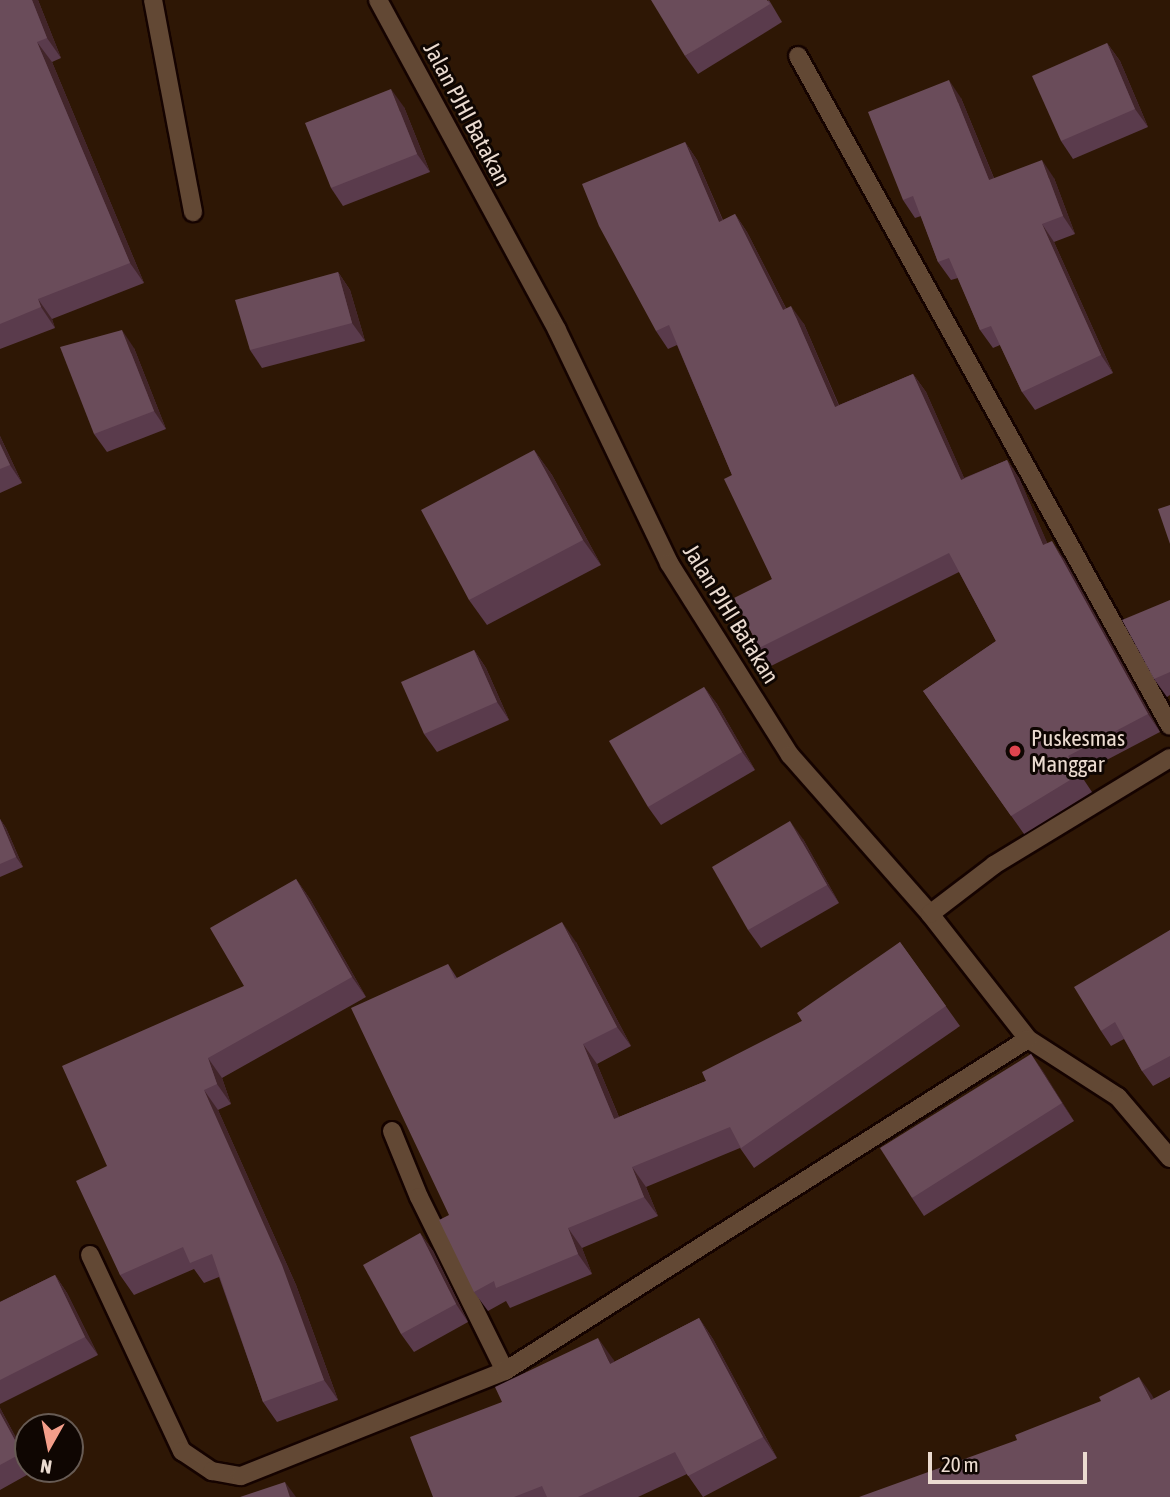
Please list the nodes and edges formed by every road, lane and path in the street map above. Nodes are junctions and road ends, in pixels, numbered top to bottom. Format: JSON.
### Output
{"nodes":[{"id":1,"x":153,"y":0,"type":"edge"},
{"id":2,"x":378,"y":0,"type":"edge"},
{"id":3,"x":798,"y":56,"type":"dead end"},
{"id":4,"x":193,"y":212,"type":"dead end"},
{"id":5,"x":1170,"y":726,"type":"edge"},
{"id":6,"x":1170,"y":758,"type":"edge"},
{"id":7,"x":930,"y":914,"type":"junction"},
{"id":8,"x":1028,"y":1038,"type":"junction"},
{"id":9,"x":392,"y":1131,"type":"dead end"},
{"id":10,"x":1170,"y":1158,"type":"edge"},
{"id":11,"x":90,"y":1255,"type":"dead end"},
{"id":12,"x":505,"y":1371,"type":"junction"}],
"edges":[{"from":1,"to":4,"type":"street"},
{"from":2,"to":7,"type":"street","name":"Jalan PJHI Batakan"},
{"from":3,"to":5,"type":"street"},
{"from":6,"to":7,"type":"street"},
{"from":7,"to":8,"type":"street","name":"Jalan PJHI Batakan"},
{"from":8,"to":10,"type":"street","name":"Jalan PJHI Batakan"},
{"from":8,"to":12,"type":"street"},
{"from":9,"to":12,"type":"street"},
{"from":11,"to":12,"type":"street"}]}
